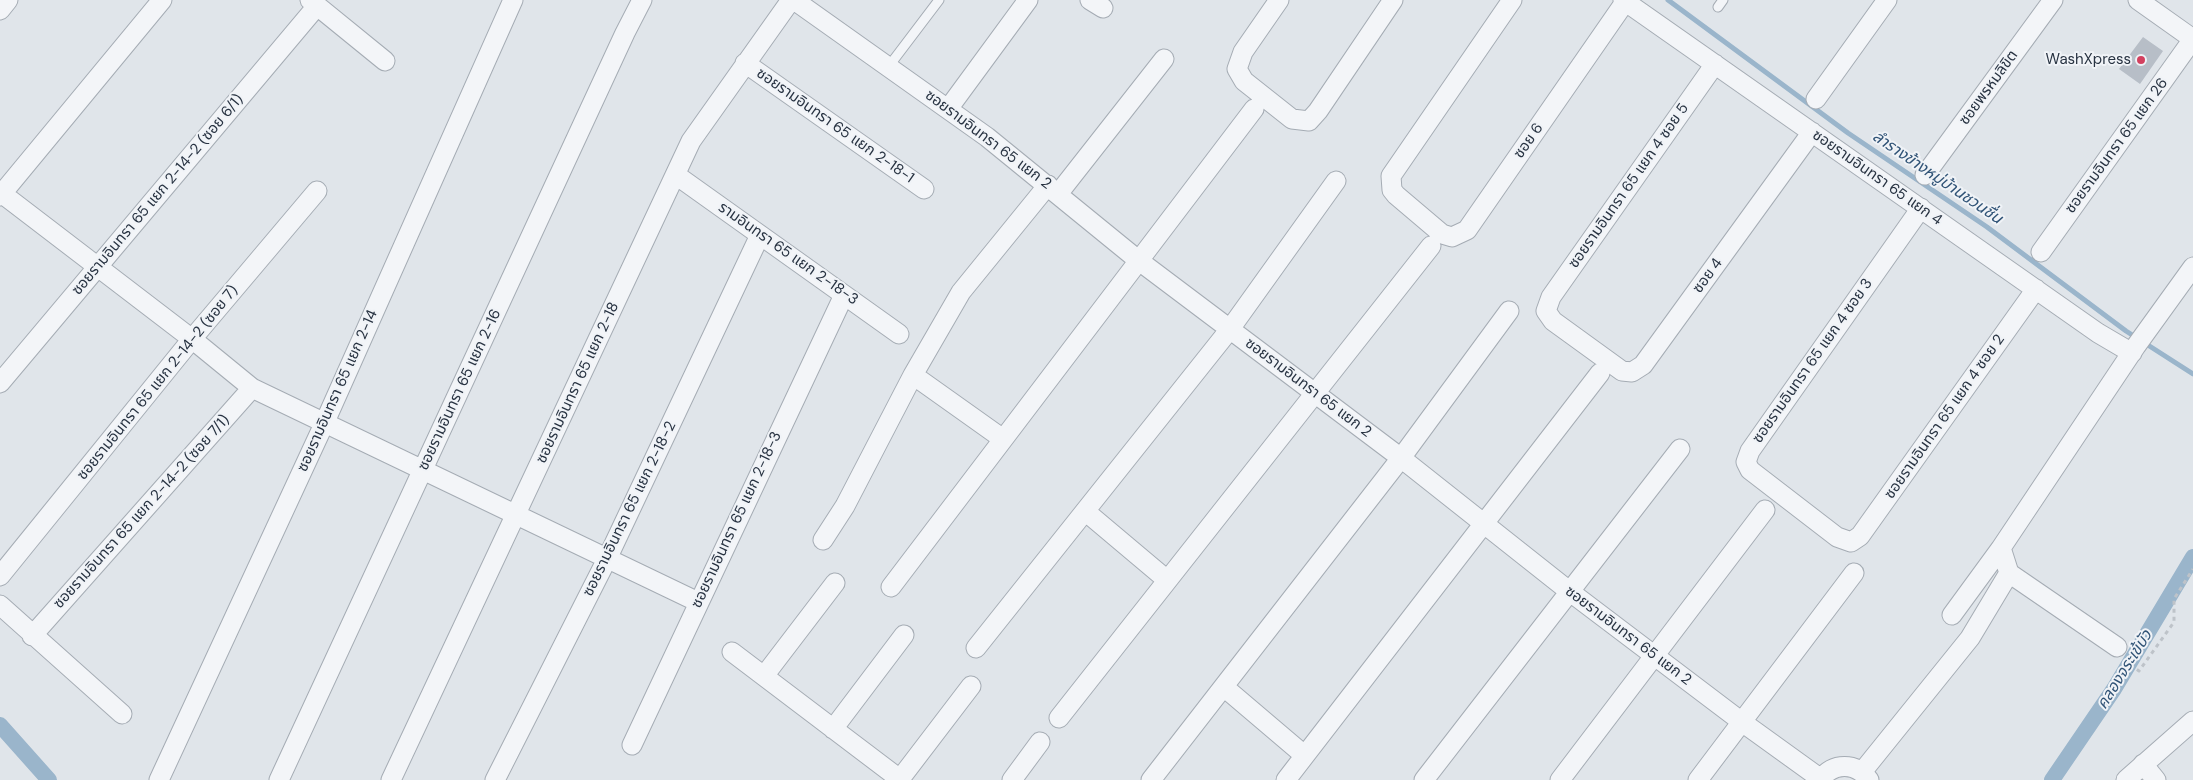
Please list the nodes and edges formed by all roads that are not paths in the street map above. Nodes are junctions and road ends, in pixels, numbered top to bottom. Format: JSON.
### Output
{"nodes":[{"id":1,"x":8,"y":0,"type":"edge"},
{"id":2,"x":162,"y":0,"type":"edge"},
{"id":3,"x":513,"y":0,"type":"edge"},
{"id":4,"x":642,"y":0,"type":"edge"},
{"id":5,"x":791,"y":0,"type":"edge"},
{"id":6,"x":794,"y":0,"type":"edge"},
{"id":7,"x":940,"y":0,"type":"edge"},
{"id":8,"x":1028,"y":0,"type":"edge"},
{"id":9,"x":1279,"y":0,"type":"edge"},
{"id":10,"x":1393,"y":0,"type":"edge"},
{"id":11,"x":1512,"y":0,"type":"edge"},
{"id":12,"x":1887,"y":0,"type":"edge"},
{"id":13,"x":2053,"y":0,"type":"edge"},
{"id":14,"x":2138,"y":0,"type":"edge"},
{"id":15,"x":1624,"y":1,"type":"edge"},
{"id":16,"x":313,"y":3,"type":"edge"},
{"id":17,"x":0,"y":10,"type":"edge"},
{"id":18,"x":2193,"y":39,"type":"edge"},
{"id":19,"x":1164,"y":59,"type":"dead end"},
{"id":20,"x":385,"y":60,"type":"dead end"},
{"id":21,"x":745,"y":63,"type":"junction"},
{"id":22,"x":1715,"y":64,"type":"junction"},
{"id":23,"x":889,"y":66,"type":"junction"},
{"id":24,"x":1816,"y":99,"type":"dead end"},
{"id":25,"x":1261,"y":104,"type":"junction"},
{"id":26,"x":948,"y":109,"type":"junction"},
{"id":27,"x":1812,"y":132,"type":"junction"},
{"id":28,"x":676,"y":175,"type":"junction"},
{"id":29,"x":1925,"y":175,"type":"dead end"},
{"id":30,"x":1336,"y":181,"type":"dead end"},
{"id":31,"x":924,"y":189,"type":"dead end"},
{"id":32,"x":1053,"y":189,"type":"junction"},
{"id":33,"x":317,"y":191,"type":"dead end"},
{"id":34,"x":1,"y":194,"type":"edge"},
{"id":35,"x":1921,"y":208,"type":"junction"},
{"id":36,"x":760,"y":235,"type":"junction"},
{"id":37,"x":1431,"y":246,"type":"dead end"},
{"id":38,"x":2041,"y":252,"type":"dead end"},
{"id":39,"x":1138,"y":260,"type":"junction"},
{"id":40,"x":97,"y":267,"type":"junction"},
{"id":41,"x":2193,"y":267,"type":"edge"},
{"id":42,"x":2036,"y":289,"type":"junction"},
{"id":43,"x":844,"y":295,"type":"junction"},
{"id":44,"x":1509,"y":311,"type":"dead end"},
{"id":45,"x":1230,"y":329,"type":"junction"},
{"id":46,"x":899,"y":334,"type":"dead end"},
{"id":47,"x":192,"y":339,"type":"junction"},
{"id":48,"x":1586,"y":344,"type":"joint"},
{"id":49,"x":2138,"y":344,"type":"junction"},
{"id":50,"x":1600,"y":373,"type":"dead end"},
{"id":51,"x":913,"y":375,"type":"junction"},
{"id":52,"x":0,"y":384,"type":"edge"},
{"id":53,"x":252,"y":388,"type":"junction"},
{"id":54,"x":1315,"y":392,"type":"junction"},
{"id":55,"x":324,"y":424,"type":"junction"},
{"id":56,"x":1002,"y":440,"type":"junction"},
{"id":57,"x":1680,"y":449,"type":"dead end"},
{"id":58,"x":1401,"y":458,"type":"junction"},
{"id":59,"x":424,"y":469,"type":"junction"},
{"id":60,"x":1765,"y":510,"type":"dead end"},
{"id":61,"x":1085,"y":511,"type":"junction"},
{"id":62,"x":516,"y":513,"type":"junction"},
{"id":63,"x":1483,"y":525,"type":"junction"},
{"id":64,"x":823,"y":540,"type":"dead end"},
{"id":65,"x":1851,"y":542,"type":"joint"},
{"id":66,"x":2000,"y":548,"type":"junction"},
{"id":67,"x":607,"y":559,"type":"junction"},
{"id":68,"x":1854,"y":573,"type":"dead end"},
{"id":69,"x":2009,"y":573,"type":"junction"},
{"id":70,"x":0,"y":576,"type":"edge"},
{"id":71,"x":1167,"y":580,"type":"junction"},
{"id":72,"x":835,"y":583,"type":"dead end"},
{"id":73,"x":891,"y":586,"type":"dead end"},
{"id":74,"x":1569,"y":591,"type":"junction"},
{"id":75,"x":698,"y":602,"type":"junction"},
{"id":76,"x":0,"y":605,"type":"edge"},
{"id":77,"x":1952,"y":615,"type":"dead end"},
{"id":78,"x":904,"y":634,"type":"dead end"},
{"id":79,"x":32,"y":636,"type":"junction"},
{"id":80,"x":2117,"y":647,"type":"dead end"},
{"id":81,"x":976,"y":648,"type":"dead end"},
{"id":82,"x":732,"y":652,"type":"dead end"},
{"id":83,"x":1655,"y":656,"type":"junction"},
{"id":84,"x":764,"y":676,"type":"junction"},
{"id":85,"x":971,"y":686,"type":"dead end"},
{"id":86,"x":1224,"y":687,"type":"junction"},
{"id":87,"x":122,"y":714,"type":"dead end"},
{"id":88,"x":1059,"y":718,"type":"dead end"},
{"id":89,"x":2193,"y":721,"type":"edge"},
{"id":90,"x":1742,"y":722,"type":"junction"},
{"id":91,"x":833,"y":729,"type":"junction"},
{"id":92,"x":1040,"y":742,"type":"dead end"},
{"id":93,"x":632,"y":745,"type":"dead end"},
{"id":94,"x":1304,"y":755,"type":"junction"},
{"id":95,"x":2143,"y":764,"type":"junction"},
{"id":96,"x":1866,"y":776,"type":"edge"},
{"id":97,"x":1820,"y":779,"type":"edge"},
{"id":98,"x":159,"y":780,"type":"edge"},
{"id":99,"x":279,"y":780,"type":"edge"},
{"id":100,"x":391,"y":780,"type":"edge"},
{"id":101,"x":495,"y":780,"type":"edge"},
{"id":102,"x":901,"y":780,"type":"edge"},
{"id":103,"x":1012,"y":780,"type":"edge"},
{"id":104,"x":1151,"y":780,"type":"edge"},
{"id":105,"x":1286,"y":780,"type":"edge"},
{"id":106,"x":1424,"y":780,"type":"edge"},
{"id":107,"x":1560,"y":780,"type":"edge"},
{"id":108,"x":1698,"y":780,"type":"edge"},
{"id":109,"x":2126,"y":780,"type":"edge"},
{"id":110,"x":2156,"y":780,"type":"edge"}],
"edges":[{"from":1,"to":17,"type":"street"},
{"from":2,"to":34,"type":"street"},
{"from":3,"to":55,"type":"street","name":"ซอยรามอินทรา 65 แยก 2-14"},
{"from":4,"to":59,"type":"street","name":"ซอยรามอินทรา 65 แยก 2-16"},
{"from":5,"to":21,"type":"street","name":"ซอยรามอินทรา 65 แยก 2-18"},
{"from":6,"to":23,"type":"street","name":"ซอยรามอินทรา 65 แยก 2"},
{"from":7,"to":23,"type":"lane"},
{"from":8,"to":26,"type":"street"},
{"from":9,"to":25,"type":"street"},
{"from":10,"to":25,"type":"street"},
{"from":11,"to":15,"type":"street","name":"ซอย 6"},
{"from":12,"to":24,"type":"street"},
{"from":13,"to":29,"type":"street","name":"ซอยพรหมลิขิต"},
{"from":14,"to":18,"type":"street"},
{"from":15,"to":22,"type":"street","name":"ซอยรามอินทรา 65 แยก 4"},
{"from":16,"to":20,"type":"street"},
{"from":16,"to":40,"type":"street","name":"ซอยรามอินทรา 65 แยก 2-14-2 (ซอย 6/1)"},
{"from":18,"to":38,"type":"street","name":"ซอยรามอินทรา 65 แยก 26"},
{"from":19,"to":32,"type":"street"},
{"from":21,"to":28,"type":"street","name":"ซอยรามอินทรา 65 แยก 2-18"},
{"from":21,"to":31,"type":"street","name":"ซอยรามอินทรา 65 แยก 2-18-1"},
{"from":22,"to":27,"type":"street","name":"ซอยรามอินทรา 65 แยก 4"},
{"from":22,"to":48,"type":"street","name":"ซอยรามอินทรา 65 แยก 4 ซอย 5"},
{"from":23,"to":26,"type":"street","name":"ซอยรามอินทรา 65 แยก 2"},
{"from":25,"to":39,"type":"street"},
{"from":26,"to":32,"type":"street","name":"ซอยรามอินทรา 65 แยก 2"},
{"from":27,"to":35,"type":"street","name":"ซอยรามอินทรา 65 แยก 4"},
{"from":27,"to":48,"type":"street","name":"ซอย 4"},
{"from":28,"to":36,"type":"street","name":"รามอินทรา 65 แยก 2-18-3"},
{"from":28,"to":62,"type":"street","name":"ซอยรามอินทรา 65 แยก 2-18"},
{"from":30,"to":45,"type":"street"},
{"from":32,"to":39,"type":"street","name":"ซอยรามอินทรา 65 แยก 2"},
{"from":32,"to":51,"type":"street"},
{"from":33,"to":47,"type":"street","name":"ซอยรามอินทรา 65 แยก 2-14-2 (ซอย 7)"},
{"from":34,"to":40,"type":"street"},
{"from":35,"to":42,"type":"street","name":"ซอยรามอินทรา 65 แยก 4"},
{"from":35,"to":65,"type":"street","name":"ซอยรามอินทรา 65 แยก 4 ซอย 3"},
{"from":36,"to":43,"type":"street","name":"รามอินทรา 65 แยก 2-18-3"},
{"from":36,"to":67,"type":"street","name":"ซอยรามอินทรา 65 แยก 2-18-2"},
{"from":37,"to":54,"type":"street"},
{"from":39,"to":45,"type":"street","name":"ซอยรามอินทรา 65 แยก 2"},
{"from":39,"to":56,"type":"street"},
{"from":40,"to":47,"type":"street"},
{"from":40,"to":52,"type":"street","name":"ซอยรามอินทรา 65 แยก 2-14-2 (ซอย 6/1)"},
{"from":41,"to":49,"type":"street"},
{"from":42,"to":49,"type":"street","name":"ซอยรามอินทรา 65 แยก 4"},
{"from":42,"to":65,"type":"street","name":"ซอยรามอินทรา 65 แยก 4 ซอย 2"},
{"from":43,"to":46,"type":"street","name":"รามอินทรา 65 แยก 2-18-3"},
{"from":43,"to":75,"type":"street","name":"ซอยรามอินทรา 65 แยก 2-18-3"},
{"from":44,"to":58,"type":"street"},
{"from":45,"to":54,"type":"street","name":"ซอยรามอินทรา 65 แยก 2"},
{"from":45,"to":61,"type":"street"},
{"from":47,"to":53,"type":"street"},
{"from":47,"to":70,"type":"street","name":"ซอยรามอินทรา 65 แยก 2-14-2 (ซอย 7)"},
{"from":49,"to":66,"type":"street"},
{"from":50,"to":63,"type":"street"},
{"from":51,"to":56,"type":"street"},
{"from":51,"to":64,"type":"street"},
{"from":53,"to":55,"type":"street"},
{"from":53,"to":79,"type":"street","name":"ซอยรามอินทรา 65 แยก 2-14-2 (ซอย 7/1)"},
{"from":54,"to":58,"type":"street","name":"ซอยรามอินทรา 65 แยก 2"},
{"from":54,"to":71,"type":"street"},
{"from":55,"to":59,"type":"street"},
{"from":55,"to":98,"type":"street","name":"ซอยรามอินทรา 65 แยก 2-14"},
{"from":56,"to":73,"type":"street"},
{"from":57,"to":74,"type":"street"},
{"from":58,"to":63,"type":"street","name":"ซอยรามอินทรา 65 แยก 2"},
{"from":58,"to":86,"type":"street"},
{"from":59,"to":62,"type":"street"},
{"from":59,"to":99,"type":"street","name":"ซอยรามอินทรา 65 แยก 2-16"},
{"from":60,"to":83,"type":"street"},
{"from":61,"to":71,"type":"street"},
{"from":61,"to":81,"type":"street"},
{"from":62,"to":67,"type":"street"},
{"from":62,"to":100,"type":"street","name":"ซอยรามอินทรา 65 แยก 2-18"},
{"from":63,"to":74,"type":"street","name":"ซอยรามอินทรา 65 แยก 2"},
{"from":63,"to":94,"type":"street"},
{"from":66,"to":69,"type":"street"},
{"from":66,"to":77,"type":"street"},
{"from":67,"to":75,"type":"street"},
{"from":67,"to":101,"type":"street","name":"ซอยรามอินทรา 65 แยก 2-18-2"},
{"from":68,"to":90,"type":"street"},
{"from":69,"to":80,"type":"street"},
{"from":69,"to":96,"type":"street"},
{"from":71,"to":88,"type":"street"},
{"from":72,"to":84,"type":"street"},
{"from":74,"to":83,"type":"street","name":"ซอยรามอินทรา 65 แยก 2"},
{"from":74,"to":106,"type":"street"},
{"from":75,"to":93,"type":"street","name":"ซอยรามอินทรา 65 แยก 2-18-3"},
{"from":76,"to":79,"type":"street"},
{"from":78,"to":91,"type":"street"},
{"from":79,"to":87,"type":"street"},
{"from":82,"to":84,"type":"street"},
{"from":83,"to":90,"type":"street","name":"ซอยรามอินทรา 65 แยก 2"},
{"from":83,"to":107,"type":"street"},
{"from":84,"to":91,"type":"street"},
{"from":85,"to":102,"type":"street"},
{"from":86,"to":94,"type":"street"},
{"from":86,"to":104,"type":"street"},
{"from":89,"to":95,"type":"street"},
{"from":90,"to":97,"type":"street","name":"ซอยรามอินทรา 65 แยก 2"},
{"from":90,"to":108,"type":"street"},
{"from":91,"to":102,"type":"street"},
{"from":92,"to":103,"type":"street"},
{"from":94,"to":105,"type":"street"},
{"from":95,"to":109,"type":"street"},
{"from":95,"to":110,"type":"street"},
{"from":96,"to":97,"type":"street"}]}
